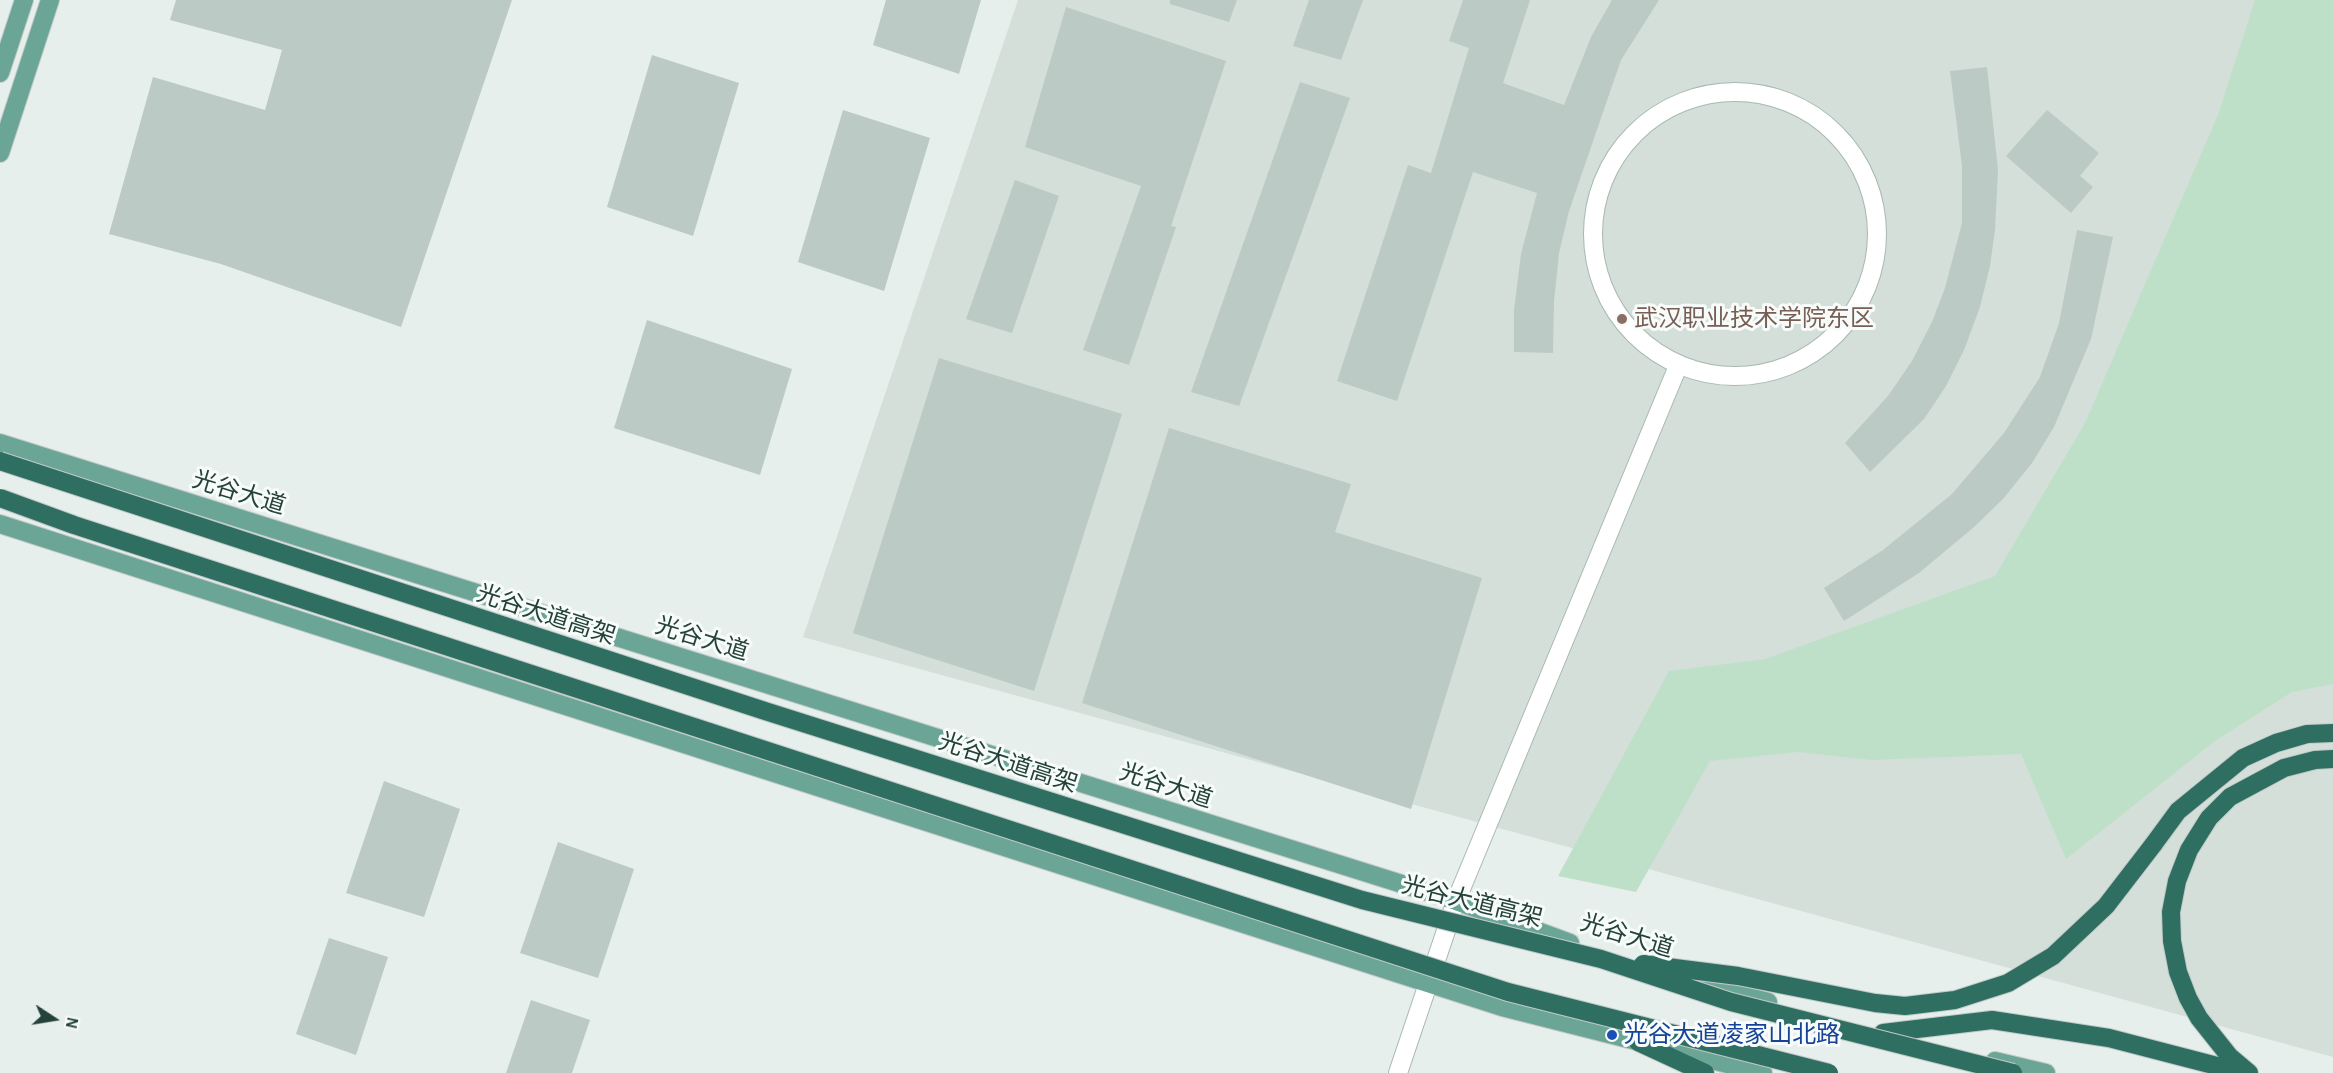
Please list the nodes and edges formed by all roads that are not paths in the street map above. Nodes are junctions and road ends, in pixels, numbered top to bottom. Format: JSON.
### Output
{"nodes":[{"id":1,"x":24,"y":0,"type":"edge"},
{"id":2,"x":50,"y":0,"type":"edge"},
{"id":3,"x":0,"y":73,"type":"edge"},
{"id":4,"x":0,"y":153,"type":"edge"},
{"id":5,"x":1678,"y":366,"type":"junction"},
{"id":6,"x":0,"y":443,"type":"edge"},
{"id":7,"x":0,"y":461,"type":"edge"},
{"id":8,"x":0,"y":498,"type":"edge"},
{"id":9,"x":0,"y":524,"type":"edge"},
{"id":10,"x":2333,"y":733,"type":"edge"},
{"id":11,"x":2333,"y":759,"type":"edge"},
{"id":12,"x":1455,"y":901,"type":"junction"},
{"id":13,"x":1601,"y":959,"type":"junction"},
{"id":14,"x":1428,"y":983,"type":"junction"},
{"id":15,"x":1883,"y":1033,"type":"junction"},
{"id":16,"x":1638,"y":1042,"type":"junction"},
{"id":17,"x":1398,"y":1073,"type":"edge"},
{"id":18,"x":1705,"y":1073,"type":"edge"},
{"id":19,"x":1763,"y":1073,"type":"edge"},
{"id":20,"x":1829,"y":1073,"type":"edge"},
{"id":21,"x":2013,"y":1073,"type":"edge"},
{"id":22,"x":2046,"y":1073,"type":"edge"},
{"id":23,"x":2244,"y":1073,"type":"edge"},
{"id":24,"x":2249,"y":1073,"type":"edge"}],
"edges":[{"from":1,"to":3,"type":"main road"},
{"from":2,"to":4,"type":"main road"},
{"from":5,"to":5,"type":"street"},
{"from":5,"to":12,"type":"street"},
{"from":6,"to":12,"type":"main road","name":"光谷大道"},
{"from":7,"to":13,"type":"highway","name":"光谷大道高架","bridge":true},
{"from":8,"to":20,"type":"highway","bridge":true},
{"from":9,"to":14,"type":"main road"},
{"from":10,"to":13,"type":"highway","bridge":true},
{"from":11,"to":24,"type":"highway"},
{"from":12,"to":14,"type":"street"},
{"from":12,"to":15,"type":"main road","name":"光谷大道"},
{"from":13,"to":21,"type":"highway","name":"光谷大道高架","bridge":true},
{"from":14,"to":16,"type":"main road"},
{"from":14,"to":17,"type":"street"},
{"from":15,"to":22,"type":"main road","name":"光谷大道"},
{"from":15,"to":23,"type":"highway"},
{"from":16,"to":18,"type":"highway"},
{"from":16,"to":19,"type":"main road"}]}
